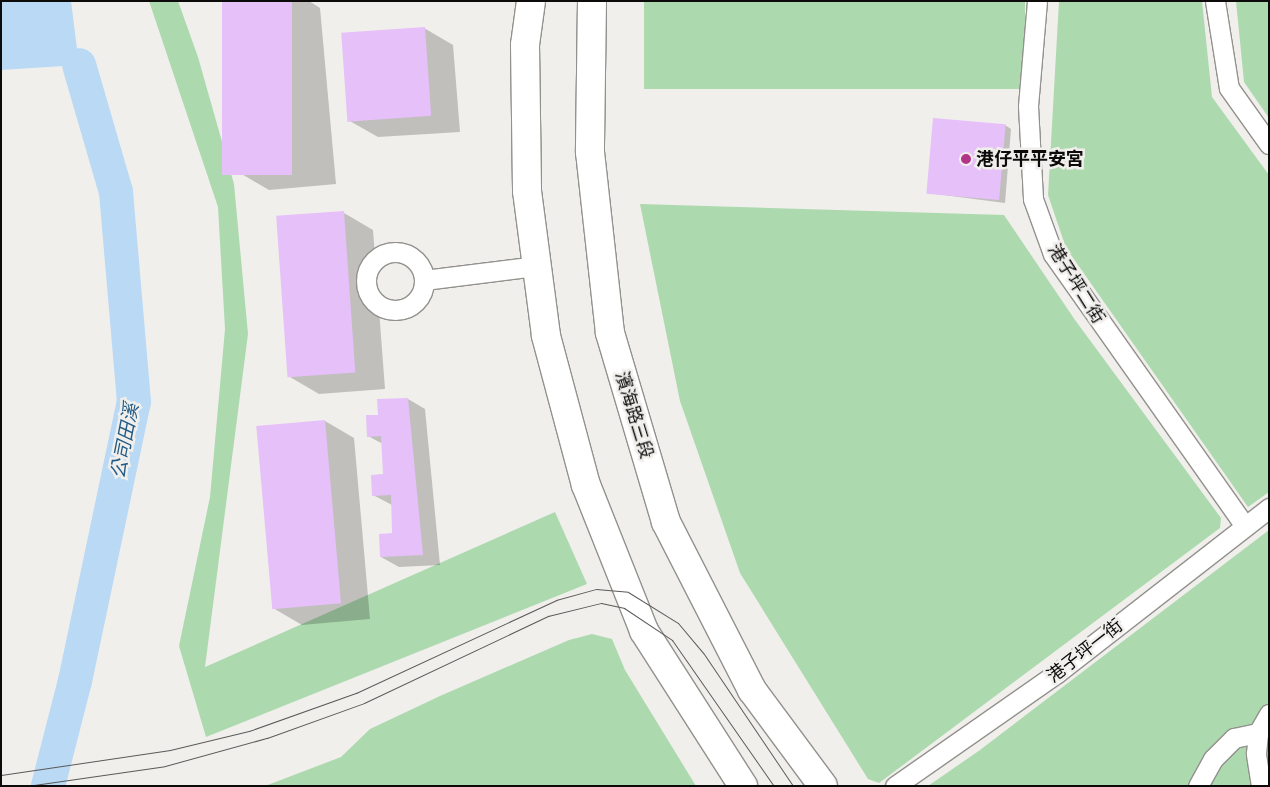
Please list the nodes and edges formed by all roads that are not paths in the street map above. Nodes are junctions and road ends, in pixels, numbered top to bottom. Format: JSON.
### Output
{"nodes":[{"id":1,"x":531,"y":1,"type":"edge"},
{"id":2,"x":592,"y":1,"type":"edge"},
{"id":3,"x":1037,"y":1,"type":"edge"},
{"id":4,"x":1215,"y":1,"type":"edge"},
{"id":5,"x":1269,"y":144,"type":"edge"},
{"id":6,"x":536,"y":266,"type":"junction"},
{"id":7,"x":424,"y":280,"type":"dead end"},
{"id":8,"x":1269,"y":508,"type":"edge"},
{"id":9,"x":1245,"y":526,"type":"junction"},
{"id":10,"x":1269,"y":714,"type":"edge"},
{"id":11,"x":1258,"y":733,"type":"junction"},
{"id":12,"x":743,"y":786,"type":"edge"},
{"id":13,"x":823,"y":786,"type":"edge"},
{"id":14,"x":895,"y":786,"type":"edge"},
{"id":15,"x":1198,"y":786,"type":"edge"},
{"id":16,"x":1262,"y":786,"type":"edge"}],
"edges":[{"from":1,"to":6,"type":"street"},
{"from":2,"to":13,"type":"street","name":"濱海路三段"},
{"from":3,"to":9,"type":"street","name":"港子坪二街"},
{"from":4,"to":5,"type":"street"},
{"from":6,"to":7,"type":"street"},
{"from":6,"to":12,"type":"street"},
{"from":8,"to":9,"type":"street","name":"港子坪一街"},
{"from":9,"to":14,"type":"street","name":"港子坪一街"},
{"from":10,"to":11,"type":"street"},
{"from":11,"to":15,"type":"street"},
{"from":11,"to":16,"type":"street"}]}
